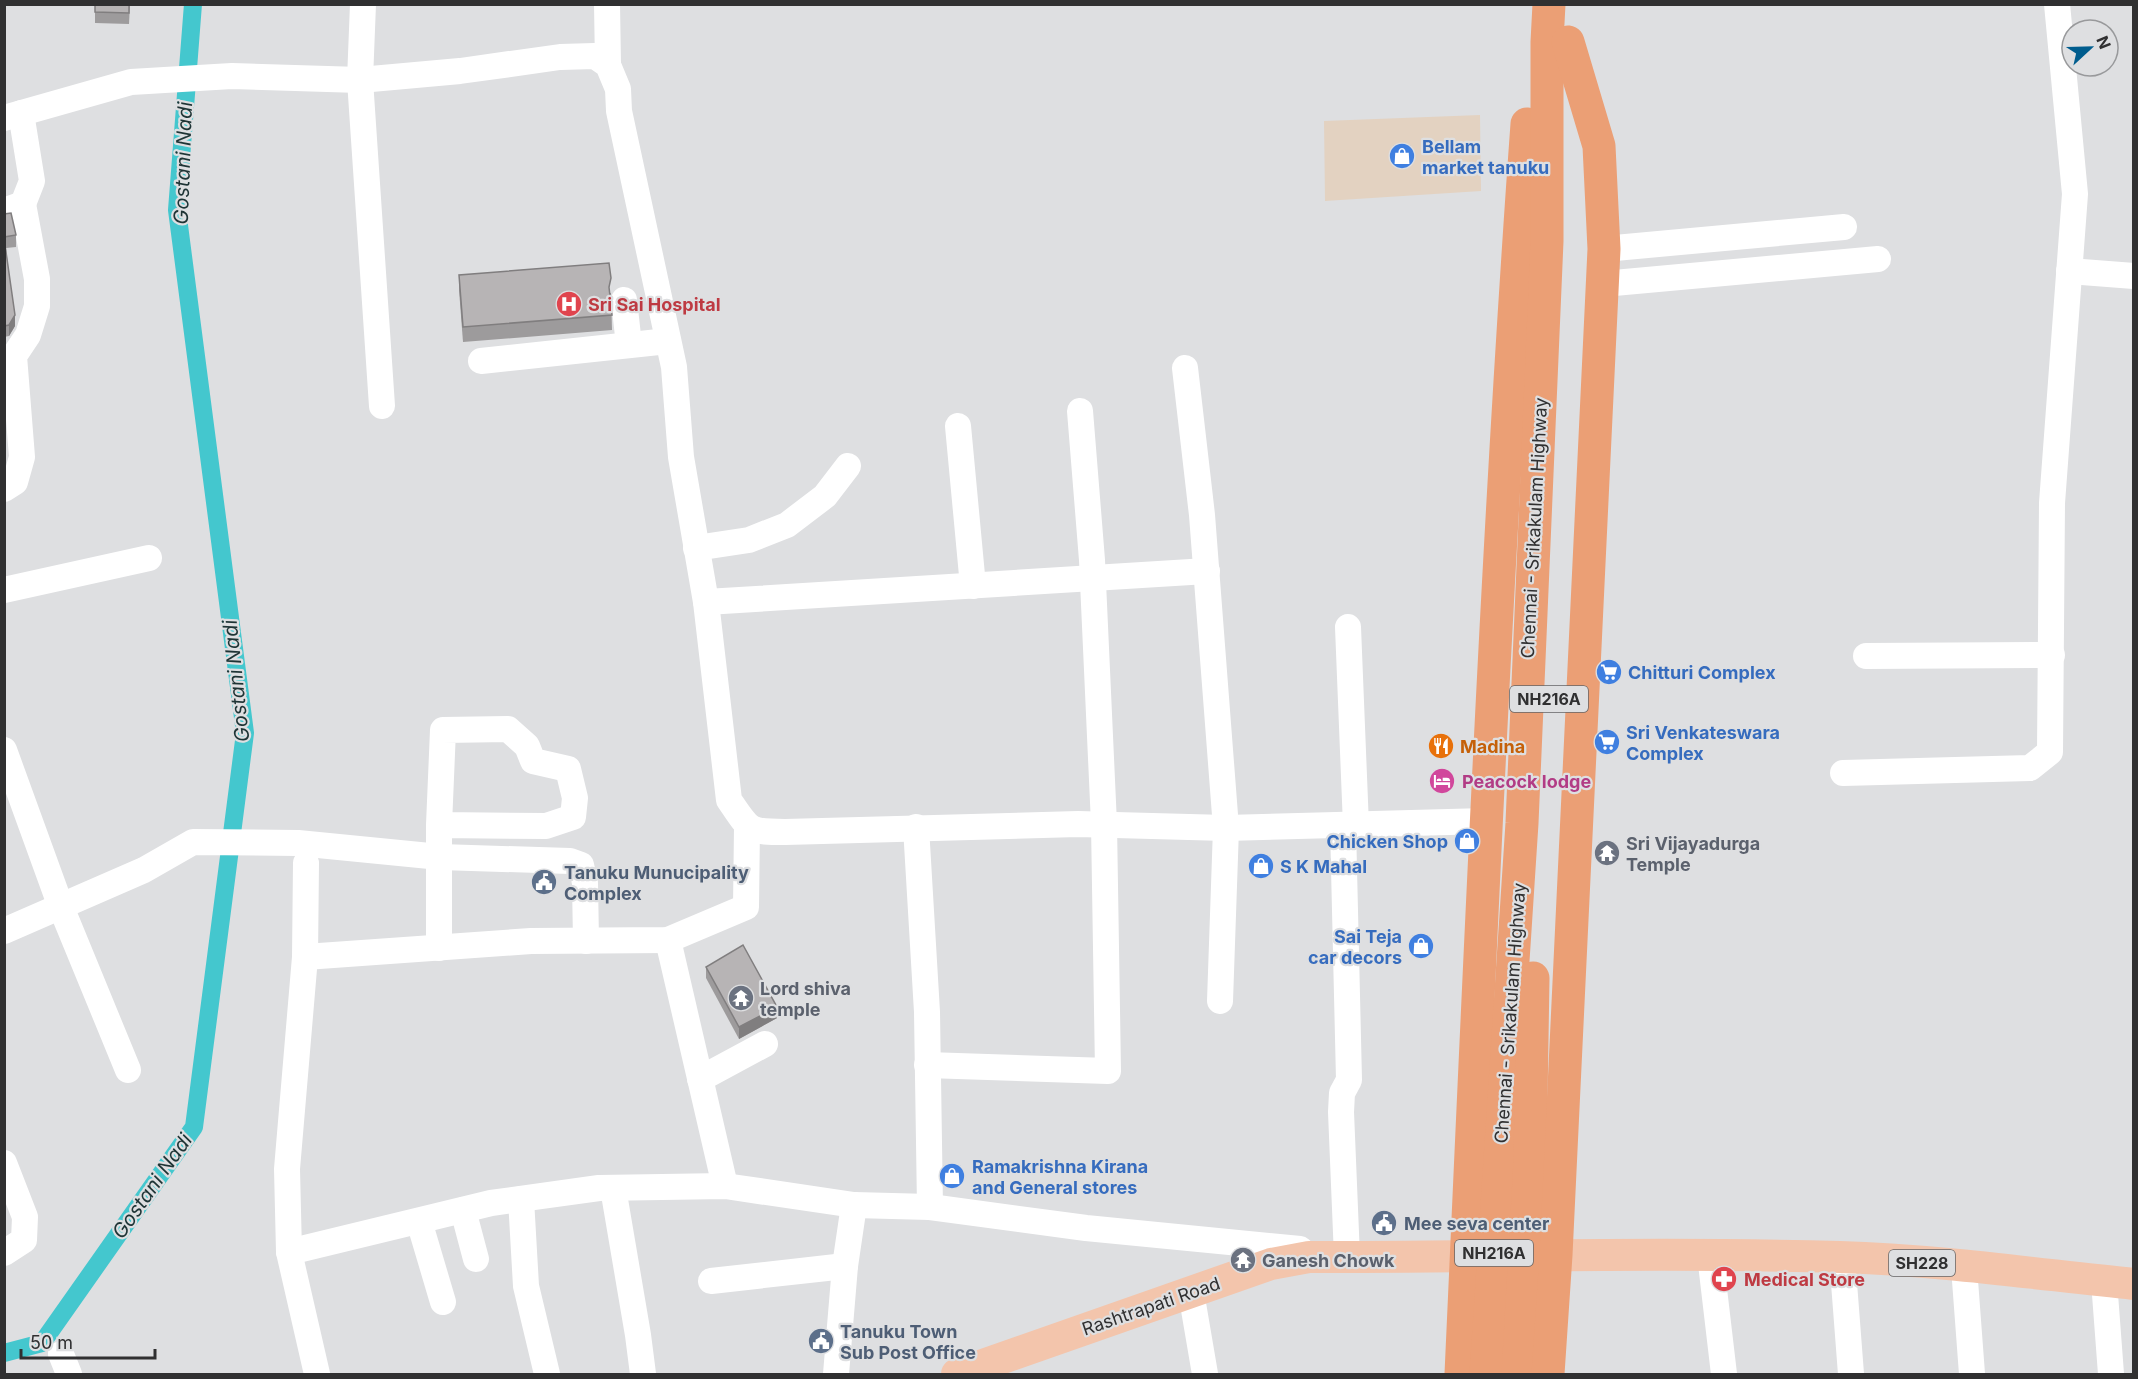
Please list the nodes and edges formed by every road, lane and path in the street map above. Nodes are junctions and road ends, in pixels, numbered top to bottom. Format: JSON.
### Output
{"nodes":[{"id":1,"x":363,"y":4,"type":"edge"},
{"id":2,"x":607,"y":4,"type":"edge"},
{"id":3,"x":1550,"y":4,"type":"edge"},
{"id":4,"x":1570,"y":4,"type":"edge"},
{"id":5,"x":2057,"y":4,"type":"edge"},
{"id":6,"x":1558,"y":42,"type":"junction"},
{"id":7,"x":608,"y":65,"type":"junction"},
{"id":8,"x":360,"y":80,"type":"junction"},
{"id":9,"x":13,"y":116,"type":"edge"},
{"id":10,"x":14,"y":208,"type":"edge"},
{"id":11,"x":1844,"y":227,"type":"dead end"},
{"id":12,"x":1604,"y":249,"type":"junction"},
{"id":13,"x":1878,"y":259,"type":"dead end"},
{"id":14,"x":2069,"y":271,"type":"junction"},
{"id":15,"x":2133,"y":276,"type":"edge"},
{"id":16,"x":1603,"y":284,"type":"junction"},
{"id":17,"x":662,"y":313,"type":"junction"},
{"id":18,"x":668,"y":340,"type":"junction"},
{"id":19,"x":629,"y":345,"type":"junction"},
{"id":20,"x":480,"y":361,"type":"dead end"},
{"id":21,"x":1185,"y":368,"type":"dead end"},
{"id":22,"x":382,"y":406,"type":"dead end"},
{"id":23,"x":1080,"y":411,"type":"dead end"},
{"id":24,"x":958,"y":426,"type":"dead end"},
{"id":25,"x":848,"y":466,"type":"dead end"},
{"id":26,"x":4,"y":489,"type":"edge"},
{"id":27,"x":696,"y":548,"type":"junction"},
{"id":28,"x":149,"y":558,"type":"dead end"},
{"id":29,"x":1206,"y":571,"type":"junction"},
{"id":30,"x":1093,"y":578,"type":"junction"},
{"id":31,"x":973,"y":586,"type":"junction"},
{"id":32,"x":4,"y":590,"type":"edge"},
{"id":33,"x":705,"y":602,"type":"junction"},
{"id":34,"x":1348,"y":627,"type":"dead end"},
{"id":35,"x":2052,"y":655,"type":"junction"},
{"id":36,"x":1866,"y":656,"type":"dead end"},
{"id":37,"x":4,"y":750,"type":"edge"},
{"id":38,"x":1843,"y":773,"type":"dead end"},
{"id":39,"x":1486,"y":821,"type":"junction"},
{"id":40,"x":1104,"y":824,"type":"junction"},
{"id":41,"x":439,"y":825,"type":"junction"},
{"id":42,"x":1350,"y":826,"type":"junction"},
{"id":43,"x":747,"y":827,"type":"junction"},
{"id":44,"x":916,"y":827,"type":"junction"},
{"id":45,"x":1226,"y":828,"type":"junction"},
{"id":46,"x":302,"y":853,"type":"junction"},
{"id":47,"x":440,"y":857,"type":"junction"},
{"id":48,"x":61,"y":907,"type":"junction"},
{"id":49,"x":4,"y":931,"type":"edge"},
{"id":50,"x":668,"y":940,"type":"junction"},
{"id":51,"x":586,"y":941,"type":"junction"},
{"id":52,"x":439,"y":948,"type":"junction"},
{"id":53,"x":305,"y":957,"type":"junction"},
{"id":54,"x":1220,"y":1001,"type":"dead end"},
{"id":55,"x":765,"y":1044,"type":"dead end"},
{"id":56,"x":927,"y":1065,"type":"junction"},
{"id":57,"x":128,"y":1070,"type":"dead end"},
{"id":58,"x":700,"y":1079,"type":"junction"},
{"id":59,"x":1515,"y":1158,"type":"junction"},
{"id":60,"x":4,"y":1163,"type":"edge"},
{"id":61,"x":725,"y":1186,"type":"junction"},
{"id":62,"x":613,"y":1188,"type":"junction"},
{"id":63,"x":521,"y":1199,"type":"junction"},
{"id":64,"x":854,"y":1205,"type":"junction"},
{"id":65,"x":930,"y":1207,"type":"junction"},
{"id":66,"x":462,"y":1210,"type":"junction"},
{"id":67,"x":419,"y":1221,"type":"junction"},
{"id":68,"x":289,"y":1252,"type":"junction"},
{"id":69,"x":4,"y":1253,"type":"edge"},
{"id":70,"x":1556,"y":1255,"type":"junction"},
{"id":71,"x":1710,"y":1255,"type":"junction"},
{"id":72,"x":1466,"y":1256,"type":"junction"},
{"id":73,"x":1309,"y":1257,"type":"junction"},
{"id":74,"x":1347,"y":1257,"type":"junction"},
{"id":75,"x":1842,"y":1257,"type":"junction"},
{"id":76,"x":476,"y":1259,"type":"dead end"},
{"id":77,"x":845,"y":1266,"type":"junction"},
{"id":78,"x":1964,"y":1267,"type":"junction"},
{"id":79,"x":711,"y":1281,"type":"dead end"},
{"id":80,"x":2119,"y":1282,"type":"edge"},
{"id":81,"x":1191,"y":1292,"type":"junction"},
{"id":82,"x":443,"y":1302,"type":"dead end"},
{"id":83,"x":1486,"y":1363,"type":"edge"},
{"id":84,"x":1518,"y":1363,"type":"edge"},
{"id":85,"x":316,"y":1374,"type":"edge"},
{"id":86,"x":547,"y":1374,"type":"edge"},
{"id":87,"x":643,"y":1374,"type":"edge"},
{"id":88,"x":836,"y":1374,"type":"edge"},
{"id":89,"x":962,"y":1374,"type":"edge"},
{"id":90,"x":1205,"y":1374,"type":"edge"},
{"id":91,"x":1461,"y":1374,"type":"edge"},
{"id":92,"x":1548,"y":1374,"type":"edge"},
{"id":93,"x":1724,"y":1374,"type":"edge"},
{"id":94,"x":1851,"y":1374,"type":"edge"},
{"id":95,"x":1972,"y":1374,"type":"edge"},
{"id":96,"x":2111,"y":1374,"type":"edge"}],
"edges":[{"from":1,"to":8,"type":"street"},
{"from":2,"to":7,"type":"street"},
{"from":3,"to":6,"type":"highway","name":"Chennai - Srikakulam Highway","number":"NH216A"},
{"from":4,"to":6,"type":"highway","number":"NH216A"},
{"from":5,"to":14,"type":"street"},
{"from":6,"to":12,"type":"highway"},
{"from":6,"to":39,"type":"highway"},
{"from":6,"to":59,"type":"highway","name":"Chennai - Srikakulam Highway","number":"NH216A"},
{"from":7,"to":8,"type":"street"},
{"from":7,"to":17,"type":"street"},
{"from":8,"to":9,"type":"street"},
{"from":8,"to":22,"type":"street"},
{"from":9,"to":10,"type":"street"},
{"from":10,"to":26,"type":"street"},
{"from":11,"to":12,"type":"street"},
{"from":12,"to":16,"type":"highway"},
{"from":13,"to":16,"type":"street"},
{"from":14,"to":15,"type":"street"},
{"from":14,"to":35,"type":"street"},
{"from":16,"to":70,"type":"highway"},
{"from":17,"to":18,"type":"street"},
{"from":17,"to":19,"type":"street"},
{"from":18,"to":19,"type":"street"},
{"from":18,"to":27,"type":"street"},
{"from":19,"to":20,"type":"street"},
{"from":21,"to":29,"type":"street"},
{"from":23,"to":30,"type":"street"},
{"from":24,"to":31,"type":"street"},
{"from":25,"to":27,"type":"street"},
{"from":27,"to":33,"type":"street"},
{"from":28,"to":32,"type":"street"},
{"from":29,"to":30,"type":"street"},
{"from":29,"to":45,"type":"street"},
{"from":30,"to":31,"type":"street"},
{"from":30,"to":40,"type":"street"},
{"from":31,"to":33,"type":"street"},
{"from":33,"to":43,"type":"street"},
{"from":34,"to":42,"type":"street"},
{"from":35,"to":36,"type":"street"},
{"from":35,"to":38,"type":"street"},
{"from":37,"to":48,"type":"street"},
{"from":39,"to":42,"type":"street"},
{"from":39,"to":72,"type":"highway"},
{"from":40,"to":44,"type":"street"},
{"from":40,"to":45,"type":"street"},
{"from":40,"to":56,"type":"street"},
{"from":41,"to":41,"type":"street"},
{"from":41,"to":47,"type":"street"},
{"from":42,"to":45,"type":"street"},
{"from":42,"to":74,"type":"street"},
{"from":43,"to":44,"type":"street"},
{"from":43,"to":50,"type":"street"},
{"from":44,"to":56,"type":"street"},
{"from":45,"to":54,"type":"street"},
{"from":46,"to":47,"type":"street"},
{"from":46,"to":48,"type":"street"},
{"from":46,"to":53,"type":"street"},
{"from":47,"to":51,"type":"street"},
{"from":47,"to":52,"type":"street"},
{"from":48,"to":49,"type":"street"},
{"from":48,"to":57,"type":"street"},
{"from":50,"to":51,"type":"street"},
{"from":50,"to":58,"type":"street"},
{"from":51,"to":52,"type":"street"},
{"from":52,"to":53,"type":"street"},
{"from":53,"to":68,"type":"street"},
{"from":55,"to":58,"type":"street"},
{"from":56,"to":65,"type":"street"},
{"from":58,"to":61,"type":"street"},
{"from":59,"to":83,"type":"highway","name":"Chennai - Srikakulam Highway","number":"NH216A"},
{"from":59,"to":84,"type":"highway","number":"NH216A"},
{"from":60,"to":69,"type":"street"},
{"from":61,"to":62,"type":"street"},
{"from":61,"to":64,"type":"street"},
{"from":62,"to":63,"type":"street"},
{"from":62,"to":87,"type":"street"},
{"from":63,"to":66,"type":"street"},
{"from":63,"to":86,"type":"street"},
{"from":64,"to":65,"type":"street"},
{"from":64,"to":77,"type":"street"},
{"from":65,"to":73,"type":"street"},
{"from":66,"to":67,"type":"street"},
{"from":66,"to":76,"type":"street"},
{"from":67,"to":68,"type":"street"},
{"from":67,"to":82,"type":"street"},
{"from":68,"to":85,"type":"street"},
{"from":70,"to":71,"type":"main road","name":"Rashtrapati Road","number":"SH228"},
{"from":70,"to":72,"type":"main road","name":"Rashtrapati Road","number":"SH228"},
{"from":70,"to":92,"type":"highway"},
{"from":71,"to":75,"type":"main road","number":"SH228"},
{"from":71,"to":93,"type":"street"},
{"from":72,"to":74,"type":"main road","name":"Rashtrapati Road","number":"SH228"},
{"from":72,"to":91,"type":"highway"},
{"from":73,"to":74,"type":"main road","name":"Rashtrapati Road","number":"SH228"},
{"from":73,"to":81,"type":"main road","name":"Rashtrapati Road","number":"SH228"},
{"from":75,"to":78,"type":"main road","number":"SH228"},
{"from":75,"to":94,"type":"street"},
{"from":77,"to":79,"type":"street"},
{"from":77,"to":88,"type":"street"},
{"from":78,"to":80,"type":"main road","number":"SH228"},
{"from":78,"to":95,"type":"street"},
{"from":80,"to":96,"type":"street"},
{"from":81,"to":89,"type":"main road","name":"Rashtrapati Road","number":"SH228"},
{"from":81,"to":90,"type":"street"}]}
